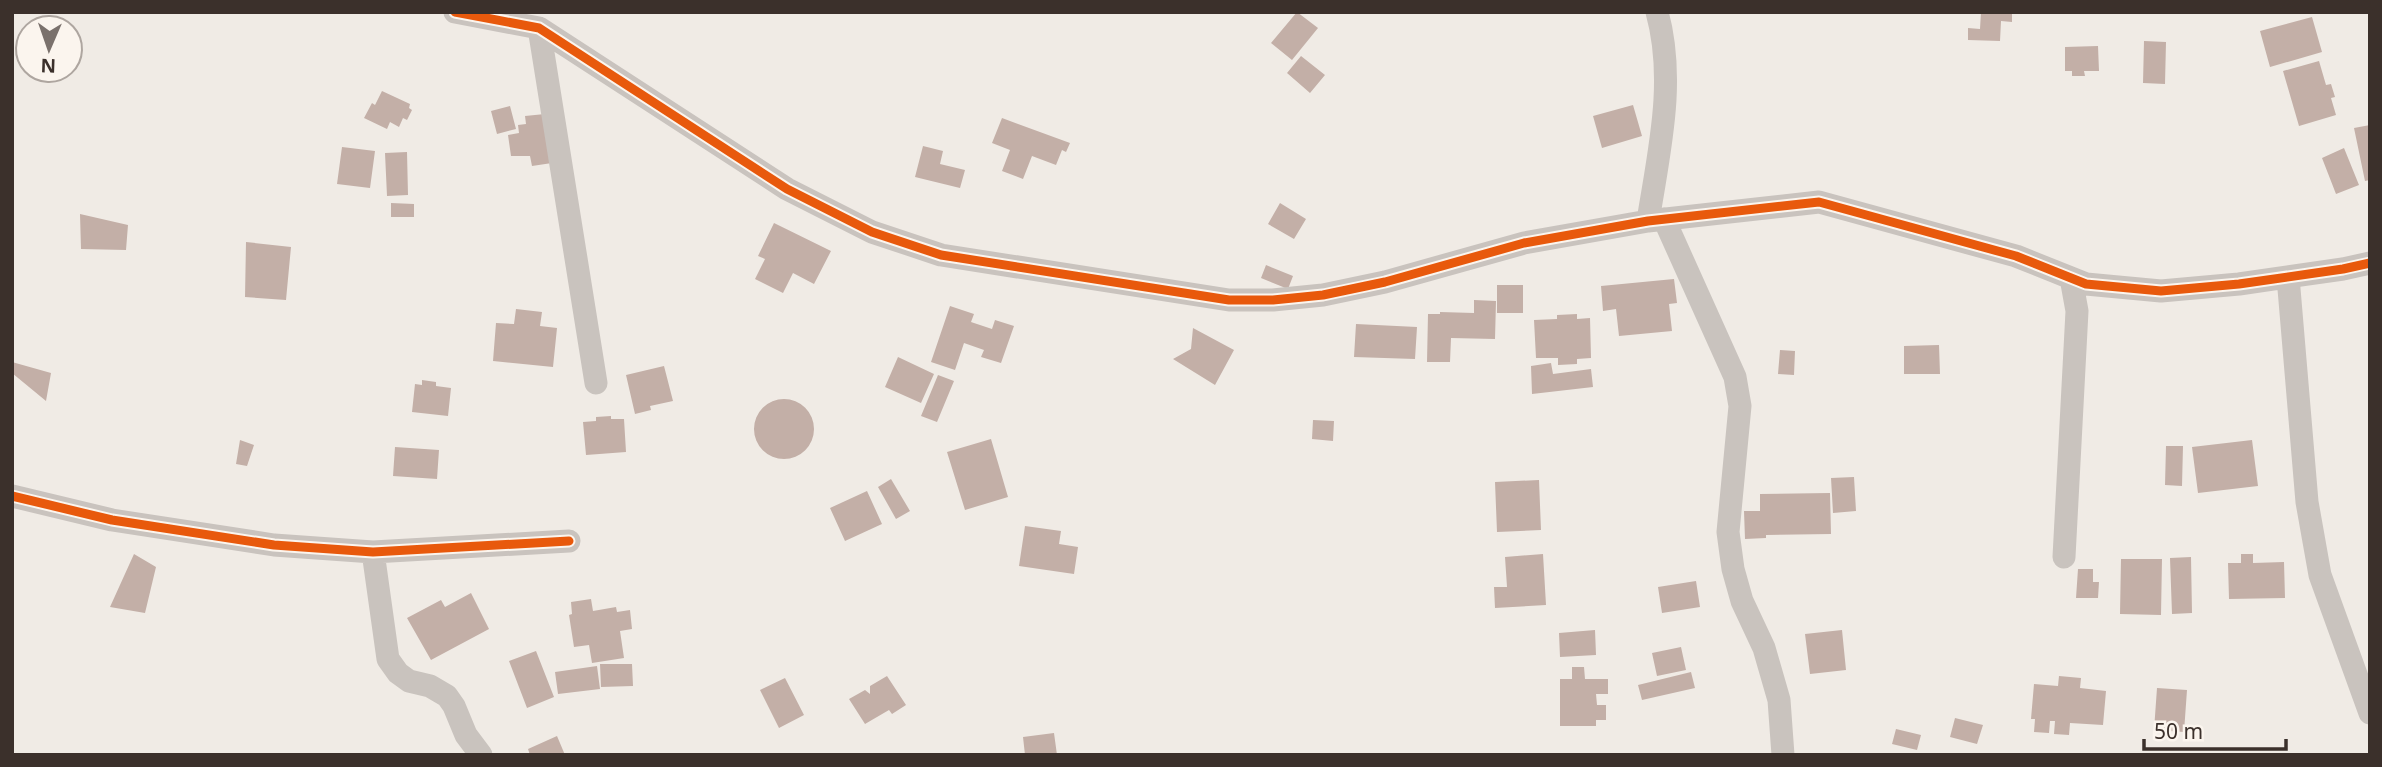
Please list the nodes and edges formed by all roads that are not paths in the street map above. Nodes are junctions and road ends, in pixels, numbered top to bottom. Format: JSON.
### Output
{"nodes":[{"id":1,"x":455,"y":12,"type":"edge"},
{"id":2,"x":1657,"y":12,"type":"edge"},
{"id":3,"x":539,"y":28,"type":"junction"},
{"id":4,"x":1656,"y":220,"type":"junction"},
{"id":5,"x":2370,"y":263,"type":"edge"},
{"id":6,"x":2288,"y":277,"type":"junction"},
{"id":7,"x":2071,"y":278,"type":"junction"},
{"id":8,"x":596,"y":383,"type":"dead end"},
{"id":9,"x":12,"y":496,"type":"edge"},
{"id":10,"x":569,"y":541,"type":"dead end"},
{"id":11,"x":373,"y":552,"type":"junction"},
{"id":12,"x":2064,"y":557,"type":"dead end"},
{"id":13,"x":2370,"y":713,"type":"edge"},
{"id":14,"x":481,"y":755,"type":"edge"},
{"id":15,"x":1783,"y":755,"type":"edge"}],
"edges":[{"from":1,"to":3,"type":"street"},
{"from":2,"to":4,"type":"street"},
{"from":3,"to":4,"type":"street"},
{"from":3,"to":8,"type":"street"},
{"from":4,"to":7,"type":"street"},
{"from":4,"to":15,"type":"street"},
{"from":5,"to":6,"type":"street"},
{"from":6,"to":7,"type":"street"},
{"from":6,"to":13,"type":"street"},
{"from":7,"to":12,"type":"street"},
{"from":9,"to":11,"type":"street"},
{"from":10,"to":11,"type":"street"},
{"from":11,"to":14,"type":"street"}]}
